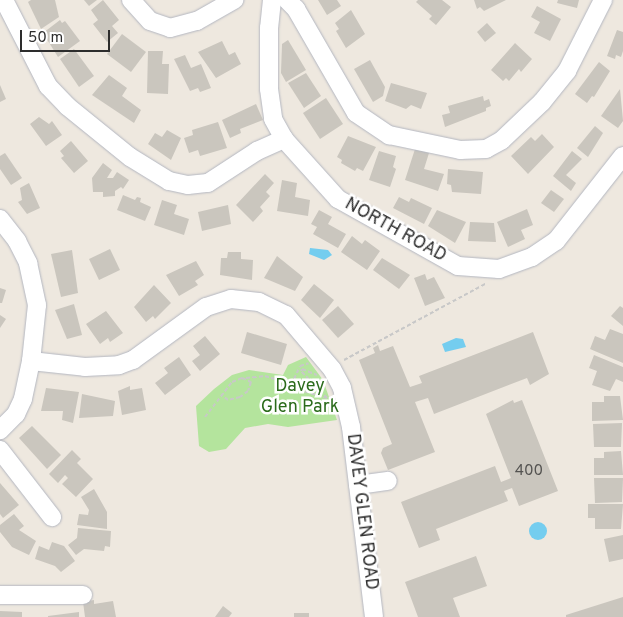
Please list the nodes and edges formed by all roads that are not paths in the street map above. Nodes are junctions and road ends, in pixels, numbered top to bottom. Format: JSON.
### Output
{"nodes":[{"id":1,"x":4,"y":0,"type":"edge"},
{"id":2,"x":131,"y":0,"type":"edge"},
{"id":3,"x":234,"y":0,"type":"edge"},
{"id":4,"x":272,"y":0,"type":"edge"},
{"id":5,"x":287,"y":0,"type":"edge"},
{"id":6,"x":603,"y":0,"type":"edge"},
{"id":7,"x":284,"y":139,"type":"junction"},
{"id":8,"x":623,"y":156,"type":"edge"},
{"id":9,"x":0,"y":219,"type":"edge"},
{"id":10,"x":31,"y":361,"type":"junction"},
{"id":11,"x":0,"y":430,"type":"edge"},
{"id":12,"x":0,"y":450,"type":"edge"},
{"id":13,"x":388,"y":481,"type":"dead end"},
{"id":14,"x":358,"y":485,"type":"junction"},
{"id":15,"x":52,"y":517,"type":"dead end"},
{"id":16,"x":0,"y":595,"type":"edge"},
{"id":17,"x":83,"y":595,"type":"dead end"},
{"id":18,"x":374,"y":617,"type":"edge"}],
"edges":[{"from":1,"to":7,"type":"street"},
{"from":2,"to":3,"type":"street"},
{"from":4,"to":7,"type":"street","name":"NORTH ROAD"},
{"from":5,"to":6,"type":"street"},
{"from":7,"to":8,"type":"street","name":"NORTH ROAD"},
{"from":9,"to":10,"type":"street"},
{"from":10,"to":11,"type":"street"},
{"from":10,"to":14,"type":"street","name":"DAVEY GLEN ROAD"},
{"from":12,"to":15,"type":"street"},
{"from":13,"to":14,"type":"street"},
{"from":14,"to":18,"type":"street","name":"DAVEY GLEN ROAD"},
{"from":16,"to":17,"type":"street"}]}
